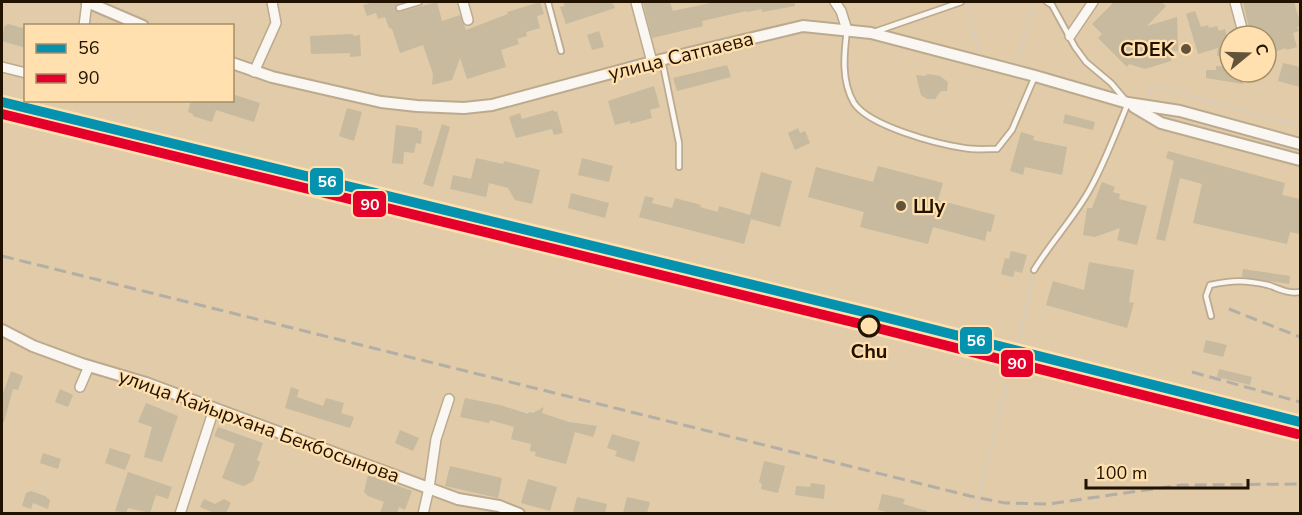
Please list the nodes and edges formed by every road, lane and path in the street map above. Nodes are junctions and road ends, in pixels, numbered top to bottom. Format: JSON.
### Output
{"nodes":[{"id":1,"x":87,"y":2,"type":"edge"},
{"id":2,"x":272,"y":2,"type":"edge"},
{"id":3,"x":419,"y":2,"type":"edge"},
{"id":4,"x":463,"y":2,"type":"edge"},
{"id":5,"x":548,"y":2,"type":"edge"},
{"id":6,"x":636,"y":2,"type":"edge"},
{"id":7,"x":835,"y":2,"type":"edge"},
{"id":8,"x":961,"y":2,"type":"edge"},
{"id":9,"x":968,"y":2,"type":"edge"},
{"id":10,"x":1032,"y":2,"type":"edge"},
{"id":11,"x":1047,"y":2,"type":"edge"},
{"id":12,"x":1094,"y":2,"type":"edge"},
{"id":13,"x":1235,"y":2,"type":"edge"},
{"id":14,"x":105,"y":5,"type":"edge"},
{"id":15,"x":399,"y":8,"type":"dead end"},
{"id":16,"x":468,"y":20,"type":"dead end"},
{"id":17,"x":84,"y":24,"type":"edge"},
{"id":18,"x":90,"y":24,"type":"edge"},
{"id":19,"x":139,"y":24,"type":"edge"},
{"id":20,"x":1241,"y":24,"type":"edge"},
{"id":21,"x":847,"y":30,"type":"junction"},
{"id":22,"x":871,"y":33,"type":"junction"},
{"id":23,"x":1070,"y":36,"type":"junction"},
{"id":24,"x":561,"y":51,"type":"dead end"},
{"id":25,"x":657,"y":61,"type":"junction"},
{"id":26,"x":980,"y":61,"type":"junction"},
{"id":27,"x":234,"y":64,"type":"edge"},
{"id":28,"x":2,"y":67,"type":"edge"},
{"id":29,"x":1017,"y":71,"type":"junction"},
{"id":30,"x":24,"y":72,"type":"edge"},
{"id":31,"x":255,"y":72,"type":"junction"},
{"id":32,"x":1035,"y":76,"type":"junction"},
{"id":33,"x":1128,"y":103,"type":"junction"},
{"id":34,"x":1148,"y":106,"type":"junction"},
{"id":35,"x":1300,"y":126,"type":"edge"},
{"id":36,"x":1300,"y":144,"type":"edge"},
{"id":37,"x":1300,"y":160,"type":"edge"},
{"id":38,"x":679,"y":167,"type":"dead end"},
{"id":39,"x":1034,"y":270,"type":"joint"},
{"id":40,"x":1300,"y":292,"type":"edge"},
{"id":41,"x":1212,"y":316,"type":"dead end"},
{"id":42,"x":2,"y":330,"type":"edge"},
{"id":43,"x":89,"y":366,"type":"junction"},
{"id":44,"x":80,"y":387,"type":"dead end"},
{"id":45,"x":449,"y":399,"type":"dead end"},
{"id":46,"x":214,"y":409,"type":"junction"},
{"id":47,"x":429,"y":488,"type":"junction"},
{"id":48,"x":180,"y":513,"type":"edge"},
{"id":49,"x":423,"y":513,"type":"edge"},
{"id":50,"x":519,"y":513,"type":"edge"},
{"id":51,"x":983,"y":513,"type":"edge"}],
"edges":[{"from":1,"to":14,"type":"street"},
{"from":1,"to":17,"type":"street"},
{"from":1,"to":18,"type":"street"},
{"from":2,"to":31,"type":"street"},
{"from":3,"to":15,"type":"lane"},
{"from":4,"to":16,"type":"street"},
{"from":5,"to":24,"type":"lane"},
{"from":6,"to":25,"type":"street"},
{"from":7,"to":21,"type":"street"},
{"from":8,"to":22,"type":"lane"},
{"from":9,"to":26,"type":"path"},
{"from":10,"to":29,"type":"path"},
{"from":11,"to":23,"type":"lane"},
{"from":12,"to":23,"type":"street"},
{"from":13,"to":20,"type":"street"},
{"from":14,"to":19,"type":"street"},
{"from":21,"to":22,"type":"street","name":"улица Сатпаева"},
{"from":21,"to":25,"type":"street","name":"улица Сатпаева"},
{"from":21,"to":32,"type":"lane"},
{"from":22,"to":26,"type":"street","name":"улица Сатпаева"},
{"from":23,"to":33,"type":"lane"},
{"from":25,"to":31,"type":"street","name":"улица Сатпаева"},
{"from":25,"to":38,"type":"lane"},
{"from":26,"to":29,"type":"street","name":"улица Сатпаева"},
{"from":27,"to":31,"type":"street","name":"улица Сатпаева"},
{"from":28,"to":30,"type":"street"},
{"from":29,"to":32,"type":"street","name":"улица Сатпаева"},
{"from":32,"to":33,"type":"street","name":"улица Сатпаева"},
{"from":33,"to":34,"type":"street","name":"улица Сатпаева"},
{"from":33,"to":37,"type":"street","name":"улица Сатпаева"},
{"from":33,"to":39,"type":"lane"},
{"from":34,"to":35,"type":"path"},
{"from":34,"to":36,"type":"street","name":"улица Сатпаева"},
{"from":39,"to":51,"type":"path","bridge":true},
{"from":40,"to":41,"type":"lane"},
{"from":42,"to":43,"type":"street","name":"улица Кайырхана Бекбосынова"},
{"from":43,"to":44,"type":"street"},
{"from":43,"to":46,"type":"street","name":"улица Кайырхана Бекбосынова"},
{"from":45,"to":47,"type":"street"},
{"from":46,"to":47,"type":"street","name":"улица Кайырхана Бекбосынова"},
{"from":46,"to":48,"type":"street"},
{"from":47,"to":49,"type":"street"},
{"from":47,"to":50,"type":"street","name":"улица Кайырхана Бекбосынова"}]}
